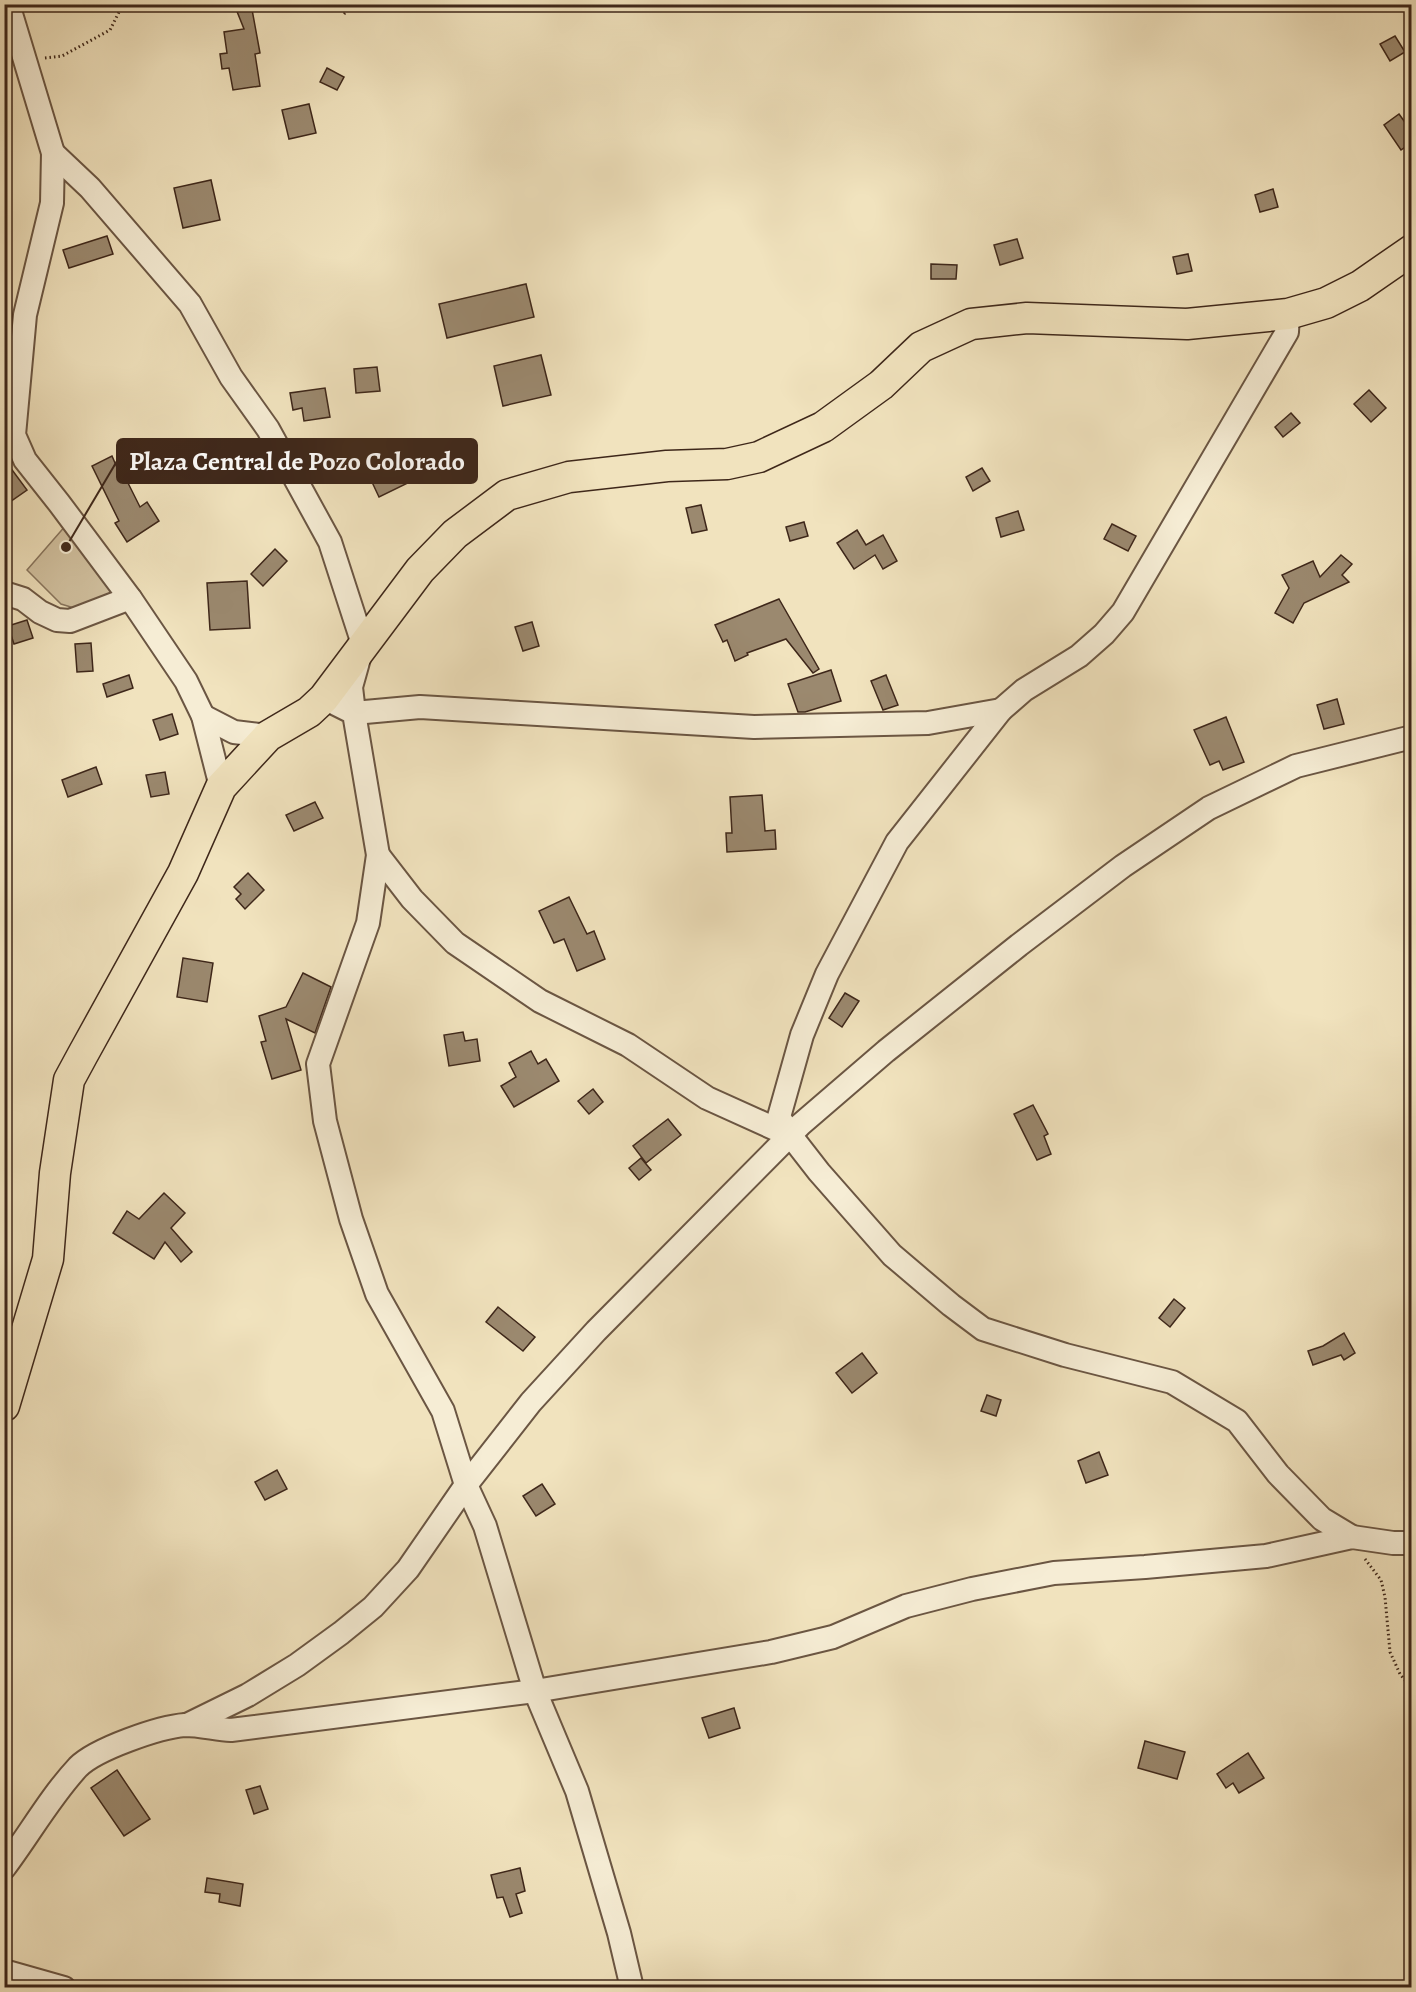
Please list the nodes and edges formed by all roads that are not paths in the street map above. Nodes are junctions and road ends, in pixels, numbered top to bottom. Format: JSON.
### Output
{"nodes":[{"id":1,"x":8,"y":4,"type":"edge"},
{"id":2,"x":53,"y":153,"type":"junction"},
{"id":3,"x":1412,"y":250,"type":"edge"},
{"id":4,"x":1288,"y":314,"type":"junction"},
{"id":5,"x":4,"y":593,"type":"edge"},
{"id":6,"x":130,"y":598,"type":"junction"},
{"id":7,"x":363,"y":644,"type":"junction"},
{"id":8,"x":324,"y":698,"type":"junction"},
{"id":9,"x":1001,"y":710,"type":"junction"},
{"id":10,"x":354,"y":713,"type":"junction"},
{"id":11,"x":203,"y":716,"type":"junction"},
{"id":12,"x":268,"y":736,"type":"junction"},
{"id":13,"x":1412,"y":736,"type":"edge"},
{"id":14,"x":221,"y":787,"type":"junction"},
{"id":15,"x":378,"y":855,"type":"junction"},
{"id":16,"x":791,"y":1136,"type":"junction"},
{"id":17,"x":4,"y":1406,"type":"edge"},
{"id":18,"x":466,"y":1485,"type":"junction"},
{"id":19,"x":1352,"y":1537,"type":"junction"},
{"id":20,"x":1412,"y":1543,"type":"edge"},
{"id":21,"x":534,"y":1691,"type":"junction"},
{"id":22,"x":187,"y":1725,"type":"junction"},
{"id":23,"x":4,"y":1868,"type":"edge"},
{"id":24,"x":4,"y":1971,"type":"edge"},
{"id":25,"x":64,"y":1988,"type":"edge"},
{"id":26,"x":632,"y":1988,"type":"edge"}],
"edges":[{"from":1,"to":2,"type":"street"},
{"from":2,"to":6,"type":"street"},
{"from":2,"to":7,"type":"street"},
{"from":3,"to":4,"type":"main road"},
{"from":4,"to":7,"type":"main road"},
{"from":4,"to":9,"type":"street"},
{"from":5,"to":6,"type":"street"},
{"from":6,"to":11,"type":"street"},
{"from":7,"to":8,"type":"main road"},
{"from":7,"to":10,"type":"street"},
{"from":8,"to":10,"type":"street"},
{"from":8,"to":12,"type":"main road"},
{"from":9,"to":10,"type":"street"},
{"from":9,"to":16,"type":"street"},
{"from":10,"to":15,"type":"street"},
{"from":11,"to":12,"type":"street"},
{"from":11,"to":14,"type":"street"},
{"from":12,"to":14,"type":"main road"},
{"from":13,"to":16,"type":"street"},
{"from":14,"to":17,"type":"main road"},
{"from":15,"to":16,"type":"street"},
{"from":15,"to":18,"type":"street"},
{"from":16,"to":18,"type":"street"},
{"from":16,"to":19,"type":"street"},
{"from":18,"to":21,"type":"street"},
{"from":18,"to":22,"type":"street"},
{"from":19,"to":20,"type":"street"},
{"from":19,"to":21,"type":"street"},
{"from":21,"to":22,"type":"street"},
{"from":21,"to":26,"type":"street"},
{"from":22,"to":23,"type":"street"},
{"from":24,"to":25,"type":"street"}]}
